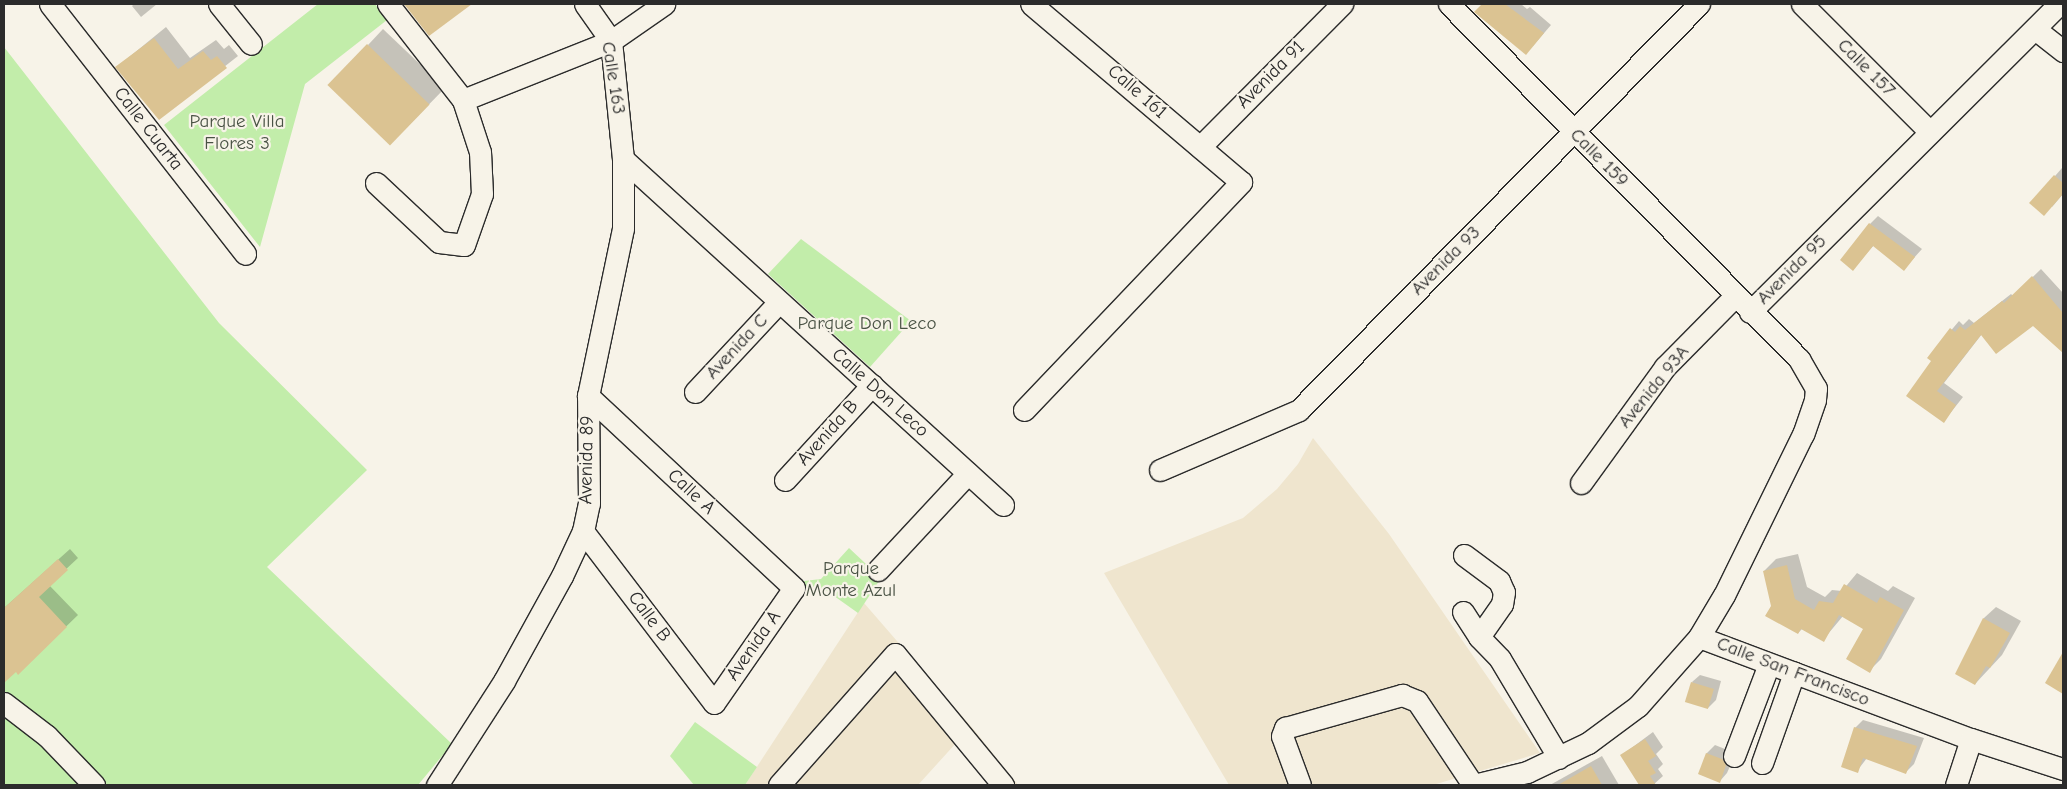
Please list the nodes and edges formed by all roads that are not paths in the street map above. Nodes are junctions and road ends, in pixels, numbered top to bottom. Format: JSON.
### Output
{"nodes":[{"id":1,"x":50,"y":4,"type":"edge"},
{"id":2,"x":219,"y":4,"type":"edge"},
{"id":3,"x":388,"y":4,"type":"edge"},
{"id":4,"x":585,"y":4,"type":"edge"},
{"id":5,"x":664,"y":4,"type":"edge"},
{"id":6,"x":1342,"y":4,"type":"edge"},
{"id":7,"x":1448,"y":4,"type":"edge"},
{"id":8,"x":1699,"y":4,"type":"edge"},
{"id":9,"x":1802,"y":4,"type":"edge"},
{"id":10,"x":2059,"y":4,"type":"edge"},
{"id":11,"x":1044,"y":7,"type":"edge"},
{"id":12,"x":2035,"y":29,"type":"junction"},
{"id":13,"x":611,"y":40,"type":"junction"},
{"id":14,"x":250,"y":44,"type":"dead end"},
{"id":15,"x":2063,"y":51,"type":"edge"},
{"id":16,"x":463,"y":100,"type":"junction"},
{"id":17,"x":1930,"y":132,"type":"junction"},
{"id":18,"x":1573,"y":133,"type":"junction"},
{"id":19,"x":1200,"y":146,"type":"junction"},
{"id":20,"x":623,"y":159,"type":"junction"},
{"id":21,"x":376,"y":183,"type":"dead end"},
{"id":22,"x":245,"y":254,"type":"dead end"},
{"id":23,"x":1735,"y":296,"type":"junction"},
{"id":24,"x":779,"y":302,"type":"junction"},
{"id":25,"x":1750,"y":312,"type":"junction"},
{"id":26,"x":872,"y":385,"type":"junction"},
{"id":27,"x":695,"y":392,"type":"dead end"},
{"id":28,"x":588,"y":396,"type":"junction"},
{"id":29,"x":1024,"y":410,"type":"dead end"},
{"id":30,"x":1160,"y":470,"type":"dead end"},
{"id":31,"x":968,"y":473,"type":"junction"},
{"id":32,"x":785,"y":480,"type":"dead end"},
{"id":33,"x":1581,"y":483,"type":"dead end"},
{"id":34,"x":1003,"y":505,"type":"dead end"},
{"id":35,"x":583,"y":530,"type":"junction"},
{"id":36,"x":1464,"y":555,"type":"dead end"},
{"id":37,"x":878,"y":570,"type":"dead end"},
{"id":38,"x":794,"y":588,"type":"joint"},
{"id":39,"x":1463,"y":612,"type":"dead end"},
{"id":40,"x":1479,"y":637,"type":"junction"},
{"id":41,"x":1699,"y":637,"type":"junction"},
{"id":42,"x":1769,"y":664,"type":"junction"},
{"id":43,"x":1794,"y":673,"type":"junction"},
{"id":44,"x":4,"y":703,"type":"edge"},
{"id":45,"x":714,"y":703,"type":"joint"},
{"id":46,"x":1971,"y":739,"type":"junction"},
{"id":47,"x":1734,"y":756,"type":"dead end"},
{"id":48,"x":1559,"y":758,"type":"junction"},
{"id":49,"x":1762,"y":763,"type":"dead end"},
{"id":50,"x":2063,"y":768,"type":"edge"},
{"id":51,"x":94,"y":785,"type":"edge"},
{"id":52,"x":437,"y":785,"type":"edge"},
{"id":53,"x":779,"y":785,"type":"edge"},
{"id":54,"x":1003,"y":785,"type":"edge"},
{"id":55,"x":1300,"y":785,"type":"edge"},
{"id":56,"x":1474,"y":785,"type":"edge"},
{"id":57,"x":1956,"y":785,"type":"edge"}],
"edges":[{"from":1,"to":22,"type":"street","name":"Calle Cuarta"},
{"from":2,"to":14,"type":"street"},
{"from":3,"to":16,"type":"street"},
{"from":4,"to":13,"type":"street","name":"Calle 163"},
{"from":5,"to":13,"type":"street"},
{"from":6,"to":19,"type":"street","name":"Avenida 91"},
{"from":7,"to":18,"type":"street","name":"Calle 159"},
{"from":8,"to":18,"type":"street","name":"Avenida 93"},
{"from":9,"to":17,"type":"street","name":"Calle 157"},
{"from":10,"to":12,"type":"street","name":"Avenida 95"},
{"from":11,"to":19,"type":"street","name":"Calle 161"},
{"from":12,"to":15,"type":"street"},
{"from":12,"to":17,"type":"street","name":"Avenida 95"},
{"from":13,"to":16,"type":"street"},
{"from":13,"to":20,"type":"street","name":"Calle 163"},
{"from":16,"to":21,"type":"street"},
{"from":17,"to":25,"type":"street","name":"Avenida 95"},
{"from":18,"to":23,"type":"street","name":"Calle 159"},
{"from":18,"to":30,"type":"street","name":"Avenida 93"},
{"from":19,"to":29,"type":"street","name":"Calle 161"},
{"from":20,"to":24,"type":"street","name":"Calle Don Leco"},
{"from":20,"to":28,"type":"street","name":"Avenida 89"},
{"from":23,"to":25,"type":"street","name":"Calle 159"},
{"from":23,"to":33,"type":"street","name":"Avenida 93A"},
{"from":24,"to":26,"type":"street","name":"Calle Don Leco"},
{"from":24,"to":27,"type":"street","name":"Avenida C"},
{"from":25,"to":41,"type":"street","name":"Avenida 95"},
{"from":26,"to":31,"type":"street","name":"Calle Don Leco"},
{"from":26,"to":32,"type":"street","name":"Avenida B"},
{"from":28,"to":35,"type":"street","name":"Avenida 89"},
{"from":28,"to":38,"type":"street","name":"Calle A"},
{"from":31,"to":34,"type":"street","name":"Calle Don Leco"},
{"from":31,"to":37,"type":"street"},
{"from":35,"to":45,"type":"street","name":"Calle B"},
{"from":35,"to":52,"type":"street","name":"Avenida 89"},
{"from":36,"to":40,"type":"street"},
{"from":38,"to":45,"type":"street","name":"Avenida A"},
{"from":39,"to":40,"type":"street"},
{"from":40,"to":48,"type":"street"},
{"from":41,"to":42,"type":"street","name":"Calle San Francisco"},
{"from":41,"to":48,"type":"street","name":"Calle San Francisco"},
{"from":42,"to":43,"type":"street","name":"Calle San Francisco"},
{"from":42,"to":47,"type":"street"},
{"from":43,"to":46,"type":"street","name":"Calle San Francisco"},
{"from":43,"to":49,"type":"street"},
{"from":44,"to":51,"type":"street"},
{"from":46,"to":50,"type":"street","name":"Calle San Francisco"},
{"from":46,"to":57,"type":"street"},
{"from":48,"to":56,"type":"street","name":"Calle San Francisco"},
{"from":53,"to":54,"type":"street"},
{"from":55,"to":56,"type":"street"}]}
